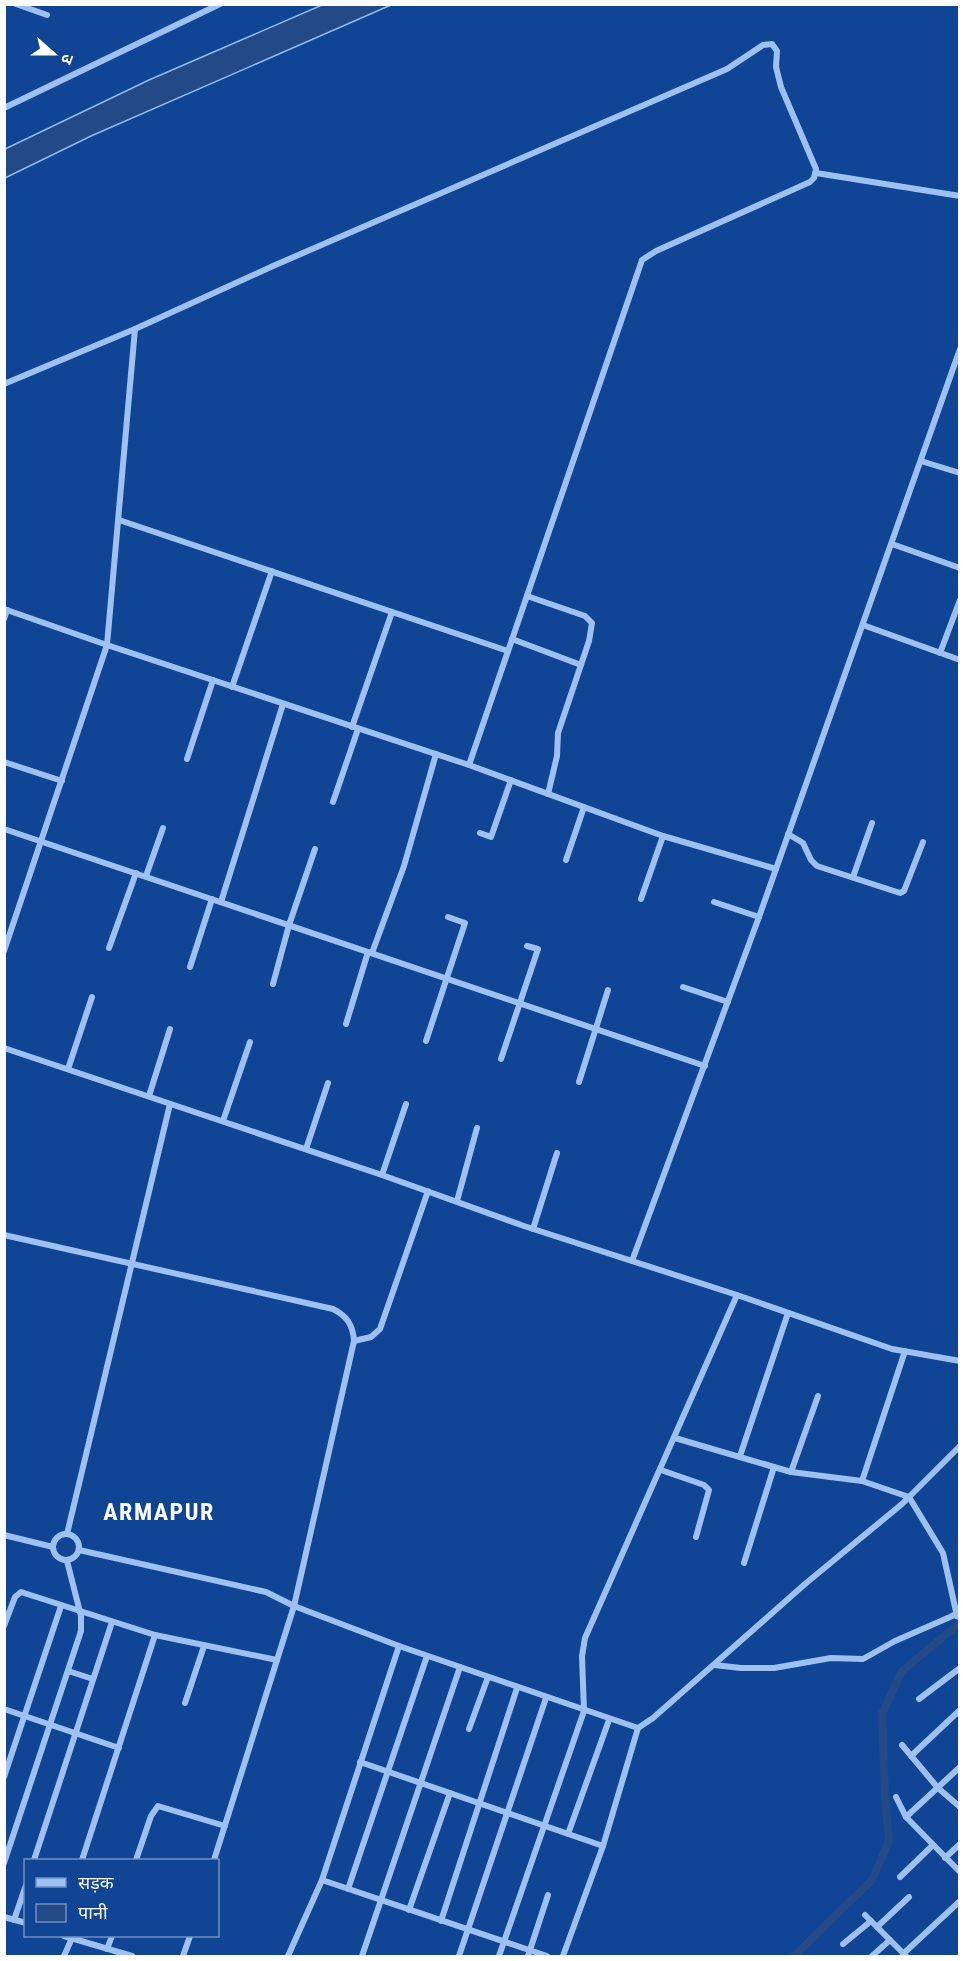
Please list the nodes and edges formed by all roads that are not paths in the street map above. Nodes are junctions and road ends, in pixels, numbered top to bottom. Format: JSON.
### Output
{"nodes":[{"id":1,"x":16,"y":4,"type":"edge"},
{"id":2,"x":220,"y":4,"type":"edge"},
{"id":3,"x":47,"y":15,"type":"dead end"},
{"id":4,"x":4,"y":108,"type":"edge"},
{"id":5,"x":816,"y":173,"type":"junction"},
{"id":6,"x":960,"y":196,"type":"edge"},
{"id":7,"x":135,"y":330,"type":"junction"},
{"id":8,"x":960,"y":349,"type":"edge"},
{"id":9,"x":956,"y":370,"type":"edge"},
{"id":10,"x":4,"y":384,"type":"edge"},
{"id":11,"x":921,"y":461,"type":"junction"},
{"id":12,"x":960,"y":473,"type":"edge"},
{"id":13,"x":119,"y":520,"type":"junction"},
{"id":14,"x":892,"y":544,"type":"junction"},
{"id":15,"x":960,"y":568,"type":"edge"},
{"id":16,"x":272,"y":571,"type":"junction"},
{"id":17,"x":526,"y":596,"type":"junction"},
{"id":18,"x":960,"y":600,"type":"edge"},
{"id":19,"x":6,"y":609,"type":"edge"},
{"id":20,"x":392,"y":612,"type":"junction"},
{"id":21,"x":4,"y":619,"type":"edge"},
{"id":22,"x":863,"y":625,"type":"junction"},
{"id":23,"x":512,"y":639,"type":"junction"},
{"id":24,"x":107,"y":645,"type":"junction"},
{"id":25,"x":508,"y":651,"type":"junction"},
{"id":26,"x":940,"y":653,"type":"junction"},
{"id":27,"x":960,"y":660,"type":"edge"},
{"id":28,"x":581,"y":665,"type":"junction"},
{"id":29,"x":213,"y":681,"type":"junction"},
{"id":30,"x":232,"y":687,"type":"junction"},
{"id":31,"x":283,"y":704,"type":"junction"},
{"id":32,"x":355,"y":728,"type":"junction"},
{"id":33,"x":436,"y":754,"type":"junction"},
{"id":34,"x":187,"y":759,"type":"dead end"},
{"id":35,"x":4,"y":762,"type":"edge"},
{"id":36,"x":469,"y":765,"type":"junction"},
{"id":37,"x":511,"y":780,"type":"junction"},
{"id":38,"x":62,"y":781,"type":"junction"},
{"id":39,"x":548,"y":794,"type":"junction"},
{"id":40,"x":333,"y":802,"type":"dead end"},
{"id":41,"x":584,"y":807,"type":"junction"},
{"id":42,"x":872,"y":823,"type":"dead end"},
{"id":43,"x":163,"y":828,"type":"dead end"},
{"id":44,"x":4,"y":829,"type":"edge"},
{"id":45,"x":480,"y":833,"type":"dead end"},
{"id":46,"x":789,"y":834,"type":"junction"},
{"id":47,"x":663,"y":836,"type":"junction"},
{"id":48,"x":41,"y":842,"type":"junction"},
{"id":49,"x":923,"y":842,"type":"dead end"},
{"id":50,"x":315,"y":849,"type":"dead end"},
{"id":51,"x":566,"y":860,"type":"dead end"},
{"id":52,"x":776,"y":869,"type":"junction"},
{"id":53,"x":136,"y":873,"type":"junction"},
{"id":54,"x":146,"y":876,"type":"junction"},
{"id":55,"x":854,"y":877,"type":"junction"},
{"id":56,"x":212,"y":899,"type":"junction"},
{"id":57,"x":641,"y":899,"type":"dead end"},
{"id":58,"x":221,"y":902,"type":"junction"},
{"id":59,"x":714,"y":902,"type":"dead end"},
{"id":60,"x":448,"y":917,"type":"dead end"},
{"id":61,"x":759,"y":917,"type":"junction"},
{"id":62,"x":289,"y":925,"type":"junction"},
{"id":63,"x":527,"y":946,"type":"dead end"},
{"id":64,"x":109,"y":948,"type":"dead end"},
{"id":65,"x":4,"y":951,"type":"edge"},
{"id":66,"x":370,"y":953,"type":"junction"},
{"id":67,"x":190,"y":968,"type":"dead end"},
{"id":68,"x":447,"y":979,"type":"junction"},
{"id":69,"x":273,"y":984,"type":"dead end"},
{"id":70,"x":683,"y":987,"type":"dead end"},
{"id":71,"x":608,"y":990,"type":"dead end"},
{"id":72,"x":92,"y":997,"type":"dead end"},
{"id":73,"x":728,"y":1002,"type":"junction"},
{"id":74,"x":520,"y":1004,"type":"junction"},
{"id":75,"x":346,"y":1024,"type":"dead end"},
{"id":76,"x":170,"y":1029,"type":"dead end"},
{"id":77,"x":596,"y":1029,"type":"junction"},
{"id":78,"x":426,"y":1041,"type":"dead end"},
{"id":79,"x":250,"y":1042,"type":"dead end"},
{"id":80,"x":4,"y":1048,"type":"edge"},
{"id":81,"x":501,"y":1059,"type":"dead end"},
{"id":82,"x":705,"y":1066,"type":"junction"},
{"id":83,"x":68,"y":1069,"type":"junction"},
{"id":84,"x":579,"y":1082,"type":"dead end"},
{"id":85,"x":328,"y":1083,"type":"dead end"},
{"id":86,"x":149,"y":1096,"type":"junction"},
{"id":87,"x":170,"y":1104,"type":"junction"},
{"id":88,"x":406,"y":1104,"type":"dead end"},
{"id":89,"x":223,"y":1121,"type":"junction"},
{"id":90,"x":477,"y":1128,"type":"dead end"},
{"id":91,"x":306,"y":1149,"type":"junction"},
{"id":92,"x":557,"y":1153,"type":"dead end"},
{"id":93,"x":382,"y":1175,"type":"junction"},
{"id":94,"x":428,"y":1191,"type":"junction"},
{"id":95,"x":457,"y":1201,"type":"junction"},
{"id":96,"x":533,"y":1229,"type":"junction"},
{"id":97,"x":4,"y":1235,"type":"edge"},
{"id":98,"x":632,"y":1261,"type":"junction"},
{"id":99,"x":132,"y":1262,"type":"junction"},
{"id":100,"x":737,"y":1295,"type":"junction"},
{"id":101,"x":788,"y":1313,"type":"junction"},
{"id":102,"x":354,"y":1341,"type":"junction"},
{"id":103,"x":905,"y":1351,"type":"junction"},
{"id":104,"x":960,"y":1361,"type":"edge"},
{"id":105,"x":818,"y":1396,"type":"dead end"},
{"id":106,"x":675,"y":1438,"type":"junction"},
{"id":107,"x":960,"y":1446,"type":"edge"},
{"id":108,"x":740,"y":1456,"type":"junction"},
{"id":109,"x":774,"y":1467,"type":"junction"},
{"id":110,"x":661,"y":1470,"type":"junction"},
{"id":111,"x":791,"y":1472,"type":"junction"},
{"id":112,"x":862,"y":1481,"type":"junction"},
{"id":113,"x":909,"y":1497,"type":"junction"},
{"id":114,"x":67,"y":1534,"type":"junction"},
{"id":115,"x":4,"y":1535,"type":"edge"},
{"id":116,"x":696,"y":1537,"type":"dead end"},
{"id":117,"x":53,"y":1547,"type":"junction"},
{"id":118,"x":79,"y":1550,"type":"junction"},
{"id":119,"x":67,"y":1561,"type":"junction"},
{"id":120,"x":744,"y":1563,"type":"dead end"},
{"id":121,"x":61,"y":1606,"type":"junction"},
{"id":122,"x":294,"y":1606,"type":"junction"},
{"id":123,"x":80,"y":1612,"type":"junction"},
{"id":124,"x":958,"y":1617,"type":"edge"},
{"id":125,"x":112,"y":1622,"type":"junction"},
{"id":126,"x":4,"y":1626,"type":"edge"},
{"id":127,"x":155,"y":1635,"type":"junction"},
{"id":128,"x":204,"y":1646,"type":"junction"},
{"id":129,"x":399,"y":1646,"type":"junction"},
{"id":130,"x":427,"y":1656,"type":"junction"},
{"id":131,"x":277,"y":1660,"type":"junction"},
{"id":132,"x":714,"y":1665,"type":"junction"},
{"id":133,"x":460,"y":1667,"type":"junction"},
{"id":134,"x":960,"y":1668,"type":"edge"},
{"id":135,"x":68,"y":1671,"type":"junction"},
{"id":136,"x":488,"y":1677,"type":"junction"},
{"id":137,"x":93,"y":1679,"type":"junction"},
{"id":138,"x":518,"y":1688,"type":"junction"},
{"id":139,"x":546,"y":1698,"type":"junction"},
{"id":140,"x":920,"y":1700,"type":"dead end"},
{"id":141,"x":185,"y":1703,"type":"dead end"},
{"id":142,"x":4,"y":1709,"type":"edge"},
{"id":143,"x":960,"y":1710,"type":"edge"},
{"id":144,"x":584,"y":1711,"type":"junction"},
{"id":145,"x":25,"y":1716,"type":"junction"},
{"id":146,"x":609,"y":1720,"type":"junction"},
{"id":147,"x":50,"y":1724,"type":"junction"},
{"id":148,"x":638,"y":1728,"type":"junction"},
{"id":149,"x":469,"y":1729,"type":"dead end"},
{"id":150,"x":75,"y":1733,"type":"junction"},
{"id":151,"x":902,"y":1745,"type":"dead end"},
{"id":152,"x":119,"y":1748,"type":"junction"},
{"id":153,"x":911,"y":1756,"type":"junction"},
{"id":154,"x":360,"y":1762,"type":"junction"},
{"id":155,"x":960,"y":1767,"type":"edge"},
{"id":156,"x":388,"y":1771,"type":"junction"},
{"id":157,"x":4,"y":1777,"type":"edge"},
{"id":158,"x":422,"y":1783,"type":"junction"},
{"id":159,"x":938,"y":1788,"type":"junction"},
{"id":160,"x":450,"y":1793,"type":"junction"},
{"id":161,"x":896,"y":1797,"type":"dead end"},
{"id":162,"x":479,"y":1803,"type":"junction"},
{"id":163,"x":960,"y":1808,"type":"edge"},
{"id":164,"x":508,"y":1813,"type":"junction"},
{"id":165,"x":906,"y":1817,"type":"junction"},
{"id":166,"x":225,"y":1826,"type":"junction"},
{"id":167,"x":544,"y":1826,"type":"junction"},
{"id":168,"x":568,"y":1834,"type":"junction"},
{"id":169,"x":960,"y":1844,"type":"edge"},
{"id":170,"x":933,"y":1845,"type":"junction"},
{"id":171,"x":603,"y":1846,"type":"junction"},
{"id":172,"x":945,"y":1858,"type":"junction"},
{"id":173,"x":34,"y":1859,"type":"edge"},
{"id":174,"x":82,"y":1859,"type":"edge"},
{"id":175,"x":136,"y":1859,"type":"edge"},
{"id":176,"x":214,"y":1859,"type":"edge"},
{"id":177,"x":4,"y":1863,"type":"edge"},
{"id":178,"x":960,"y":1872,"type":"edge"},
{"id":179,"x":900,"y":1877,"type":"dead end"},
{"id":180,"x":322,"y":1880,"type":"junction"},
{"id":181,"x":348,"y":1889,"type":"junction"},
{"id":182,"x":24,"y":1891,"type":"edge"},
{"id":183,"x":548,"y":1895,"type":"dead end"},
{"id":184,"x":909,"y":1897,"type":"dead end"},
{"id":185,"x":381,"y":1900,"type":"junction"},
{"id":186,"x":960,"y":1901,"type":"edge"},
{"id":187,"x":409,"y":1910,"type":"junction"},
{"id":188,"x":865,"y":1915,"type":"dead end"},
{"id":189,"x":4,"y":1917,"type":"edge"},
{"id":190,"x":14,"y":1920,"type":"junction"},
{"id":191,"x":441,"y":1921,"type":"junction"},
{"id":192,"x":871,"y":1921,"type":"junction"},
{"id":193,"x":24,"y":1922,"type":"edge"},
{"id":194,"x":877,"y":1927,"type":"junction"},
{"id":195,"x":468,"y":1930,"type":"junction"},
{"id":196,"x":110,"y":1937,"type":"edge"},
{"id":197,"x":189,"y":1937,"type":"edge"},
{"id":198,"x":72,"y":1938,"type":"joint"},
{"id":199,"x":890,"y":1940,"type":"junction"},
{"id":200,"x":504,"y":1942,"type":"junction"},
{"id":201,"x":843,"y":1944,"type":"dead end"},
{"id":202,"x":107,"y":1949,"type":"junction"},
{"id":203,"x":529,"y":1954,"type":"edge"},
{"id":204,"x":905,"y":1955,"type":"edge"},
{"id":205,"x":64,"y":1956,"type":"edge"},
{"id":206,"x":132,"y":1956,"type":"edge"},
{"id":207,"x":183,"y":1956,"type":"edge"},
{"id":208,"x":288,"y":1956,"type":"edge"},
{"id":209,"x":362,"y":1956,"type":"edge"},
{"id":210,"x":459,"y":1956,"type":"edge"},
{"id":211,"x":499,"y":1956,"type":"edge"},
{"id":212,"x":546,"y":1956,"type":"edge"},
{"id":213,"x":563,"y":1956,"type":"edge"},
{"id":214,"x":872,"y":1956,"type":"edge"}],
"edges":[{"from":1,"to":3,"type":"street"},
{"from":2,"to":4,"type":"street"},
{"from":5,"to":6,"type":"street"},
{"from":5,"to":7,"type":"street"},
{"from":5,"to":17,"type":"street"},
{"from":7,"to":10,"type":"street"},
{"from":7,"to":13,"type":"street"},
{"from":8,"to":9,"type":"street"},
{"from":9,"to":11,"type":"street"},
{"from":11,"to":12,"type":"street"},
{"from":11,"to":14,"type":"street"},
{"from":13,"to":16,"type":"street"},
{"from":13,"to":24,"type":"street"},
{"from":14,"to":15,"type":"street"},
{"from":14,"to":22,"type":"street"},
{"from":16,"to":20,"type":"street"},
{"from":16,"to":30,"type":"street"},
{"from":17,"to":23,"type":"street"},
{"from":17,"to":28,"type":"street"},
{"from":18,"to":26,"type":"street"},
{"from":19,"to":21,"type":"street"},
{"from":19,"to":24,"type":"street"},
{"from":20,"to":25,"type":"street"},
{"from":20,"to":32,"type":"street"},
{"from":22,"to":26,"type":"street"},
{"from":22,"to":46,"type":"street"},
{"from":23,"to":25,"type":"street"},
{"from":23,"to":28,"type":"street"},
{"from":24,"to":29,"type":"street"},
{"from":24,"to":38,"type":"street"},
{"from":25,"to":36,"type":"street"},
{"from":26,"to":27,"type":"street"},
{"from":28,"to":39,"type":"street"},
{"from":29,"to":30,"type":"street"},
{"from":29,"to":34,"type":"street"},
{"from":30,"to":31,"type":"street"},
{"from":31,"to":32,"type":"street"},
{"from":31,"to":58,"type":"street"},
{"from":32,"to":33,"type":"street"},
{"from":32,"to":40,"type":"street"},
{"from":33,"to":36,"type":"street"},
{"from":33,"to":66,"type":"street"},
{"from":35,"to":38,"type":"street"},
{"from":36,"to":37,"type":"street"},
{"from":37,"to":39,"type":"street"},
{"from":37,"to":45,"type":"street"},
{"from":38,"to":48,"type":"street"},
{"from":39,"to":41,"type":"street"},
{"from":41,"to":47,"type":"street"},
{"from":41,"to":51,"type":"street"},
{"from":42,"to":55,"type":"street"},
{"from":43,"to":54,"type":"street"},
{"from":44,"to":48,"type":"street"},
{"from":46,"to":52,"type":"street"},
{"from":46,"to":55,"type":"street"},
{"from":47,"to":52,"type":"street"},
{"from":47,"to":57,"type":"street"},
{"from":48,"to":53,"type":"street"},
{"from":48,"to":65,"type":"street"},
{"from":49,"to":55,"type":"street"},
{"from":50,"to":62,"type":"street"},
{"from":52,"to":61,"type":"street"},
{"from":53,"to":54,"type":"street"},
{"from":53,"to":64,"type":"street"},
{"from":54,"to":56,"type":"street"},
{"from":56,"to":58,"type":"street"},
{"from":56,"to":67,"type":"street"},
{"from":58,"to":62,"type":"street"},
{"from":59,"to":61,"type":"street"},
{"from":60,"to":68,"type":"street"},
{"from":61,"to":73,"type":"street"},
{"from":62,"to":66,"type":"street"},
{"from":62,"to":69,"type":"street"},
{"from":63,"to":74,"type":"street"},
{"from":66,"to":68,"type":"street"},
{"from":66,"to":75,"type":"street"},
{"from":68,"to":74,"type":"street"},
{"from":68,"to":78,"type":"street"},
{"from":70,"to":73,"type":"street"},
{"from":71,"to":77,"type":"street"},
{"from":72,"to":83,"type":"street"},
{"from":73,"to":82,"type":"street"},
{"from":74,"to":77,"type":"street"},
{"from":74,"to":81,"type":"street"},
{"from":76,"to":86,"type":"street"},
{"from":77,"to":82,"type":"street"},
{"from":77,"to":84,"type":"street"},
{"from":79,"to":89,"type":"street"},
{"from":80,"to":83,"type":"street"},
{"from":82,"to":98,"type":"street"},
{"from":83,"to":86,"type":"street"},
{"from":85,"to":91,"type":"street"},
{"from":86,"to":87,"type":"street"},
{"from":87,"to":89,"type":"street"},
{"from":87,"to":99,"type":"street"},
{"from":88,"to":93,"type":"street"},
{"from":89,"to":91,"type":"street"},
{"from":90,"to":95,"type":"street"},
{"from":91,"to":93,"type":"street"},
{"from":92,"to":96,"type":"street"},
{"from":93,"to":94,"type":"street"},
{"from":94,"to":95,"type":"street"},
{"from":94,"to":102,"type":"street"},
{"from":95,"to":96,"type":"street"},
{"from":96,"to":98,"type":"street"},
{"from":97,"to":99,"type":"street"},
{"from":98,"to":100,"type":"street"},
{"from":99,"to":102,"type":"street"},
{"from":99,"to":114,"type":"street"},
{"from":100,"to":101,"type":"street"},
{"from":100,"to":106,"type":"street"},
{"from":101,"to":103,"type":"street"},
{"from":101,"to":108,"type":"street"},
{"from":102,"to":122,"type":"street"},
{"from":103,"to":104,"type":"street"},
{"from":103,"to":112,"type":"street"},
{"from":105,"to":111,"type":"street"},
{"from":106,"to":108,"type":"street"},
{"from":106,"to":110,"type":"street"},
{"from":107,"to":113,"type":"street"},
{"from":108,"to":109,"type":"street"},
{"from":109,"to":111,"type":"street"},
{"from":109,"to":120,"type":"street"},
{"from":110,"to":116,"type":"street"},
{"from":110,"to":144,"type":"street"},
{"from":111,"to":112,"type":"street"},
{"from":112,"to":113,"type":"street"},
{"from":113,"to":124,"type":"street"},
{"from":113,"to":132,"type":"street"},
{"from":114,"to":117,"type":"street"},
{"from":114,"to":118,"type":"street"},
{"from":115,"to":117,"type":"street"},
{"from":117,"to":119,"type":"street"},
{"from":118,"to":119,"type":"street"},
{"from":118,"to":122,"type":"street"},
{"from":119,"to":123,"type":"street"},
{"from":121,"to":123,"type":"street"},
{"from":121,"to":126,"type":"street"},
{"from":121,"to":145,"type":"street"},
{"from":122,"to":129,"type":"street"},
{"from":122,"to":131,"type":"street"},
{"from":123,"to":125,"type":"street"},
{"from":123,"to":135,"type":"street"},
{"from":124,"to":132,"type":"street"},
{"from":125,"to":127,"type":"street"},
{"from":125,"to":137,"type":"street"},
{"from":127,"to":128,"type":"street"},
{"from":127,"to":152,"type":"street"},
{"from":128,"to":131,"type":"street"},
{"from":128,"to":141,"type":"street"},
{"from":129,"to":130,"type":"street"},
{"from":129,"to":154,"type":"street"},
{"from":130,"to":133,"type":"street"},
{"from":130,"to":156,"type":"street"},
{"from":131,"to":166,"type":"street"},
{"from":132,"to":148,"type":"street"},
{"from":133,"to":136,"type":"street"},
{"from":133,"to":158,"type":"street"},
{"from":134,"to":140,"type":"street"},
{"from":135,"to":137,"type":"street"},
{"from":135,"to":147,"type":"street"},
{"from":136,"to":138,"type":"street"},
{"from":136,"to":149,"type":"street"},
{"from":137,"to":150,"type":"street"},
{"from":138,"to":139,"type":"street"},
{"from":138,"to":162,"type":"street"},
{"from":139,"to":144,"type":"street"},
{"from":139,"to":164,"type":"street"},
{"from":142,"to":145,"type":"street"},
{"from":143,"to":153,"type":"street"},
{"from":144,"to":146,"type":"street"},
{"from":144,"to":167,"type":"street"},
{"from":145,"to":147,"type":"street"},
{"from":145,"to":157,"type":"street"},
{"from":146,"to":148,"type":"street"},
{"from":146,"to":168,"type":"street"},
{"from":147,"to":150,"type":"street"},
{"from":147,"to":177,"type":"street"},
{"from":148,"to":171,"type":"street"},
{"from":150,"to":152,"type":"street"},
{"from":150,"to":173,"type":"street"},
{"from":151,"to":153,"type":"street"},
{"from":152,"to":174,"type":"street"},
{"from":153,"to":159,"type":"street"},
{"from":154,"to":156,"type":"street"},
{"from":154,"to":180,"type":"street"},
{"from":155,"to":159,"type":"street"},
{"from":156,"to":158,"type":"street"},
{"from":156,"to":181,"type":"street"},
{"from":158,"to":160,"type":"street"},
{"from":158,"to":185,"type":"street"},
{"from":159,"to":163,"type":"street"},
{"from":159,"to":165,"type":"street"},
{"from":160,"to":162,"type":"street"},
{"from":160,"to":187,"type":"street"},
{"from":161,"to":165,"type":"street"},
{"from":162,"to":164,"type":"street"},
{"from":162,"to":191,"type":"street"},
{"from":164,"to":167,"type":"street"},
{"from":164,"to":195,"type":"street"},
{"from":165,"to":170,"type":"street"},
{"from":166,"to":175,"type":"street"},
{"from":166,"to":176,"type":"street"},
{"from":167,"to":168,"type":"street"},
{"from":167,"to":200,"type":"street"},
{"from":168,"to":171,"type":"street"},
{"from":169,"to":172,"type":"street"},
{"from":170,"to":172,"type":"street"},
{"from":170,"to":179,"type":"street"},
{"from":171,"to":213,"type":"street"},
{"from":172,"to":178,"type":"street"},
{"from":180,"to":181,"type":"street"},
{"from":180,"to":208,"type":"street"},
{"from":181,"to":185,"type":"street"},
{"from":182,"to":190,"type":"street"},
{"from":183,"to":203,"type":"street"},
{"from":184,"to":194,"type":"street"},
{"from":185,"to":187,"type":"street"},
{"from":185,"to":209,"type":"street"},
{"from":186,"to":204,"type":"street"},
{"from":187,"to":191,"type":"street"},
{"from":188,"to":192,"type":"street"},
{"from":189,"to":190,"type":"street"},
{"from":190,"to":193,"type":"street"},
{"from":191,"to":195,"type":"street"},
{"from":192,"to":194,"type":"street"},
{"from":192,"to":201,"type":"street"},
{"from":194,"to":199,"type":"street"},
{"from":195,"to":200,"type":"street"},
{"from":195,"to":210,"type":"street"},
{"from":196,"to":202,"type":"street"},
{"from":197,"to":207,"type":"street"},
{"from":198,"to":202,"type":"street"},
{"from":198,"to":205,"type":"street"},
{"from":199,"to":204,"type":"street"},
{"from":199,"to":214,"type":"street"},
{"from":200,"to":203,"type":"street"},
{"from":200,"to":211,"type":"street"},
{"from":202,"to":206,"type":"street"},
{"from":203,"to":212,"type":"street"}]}
